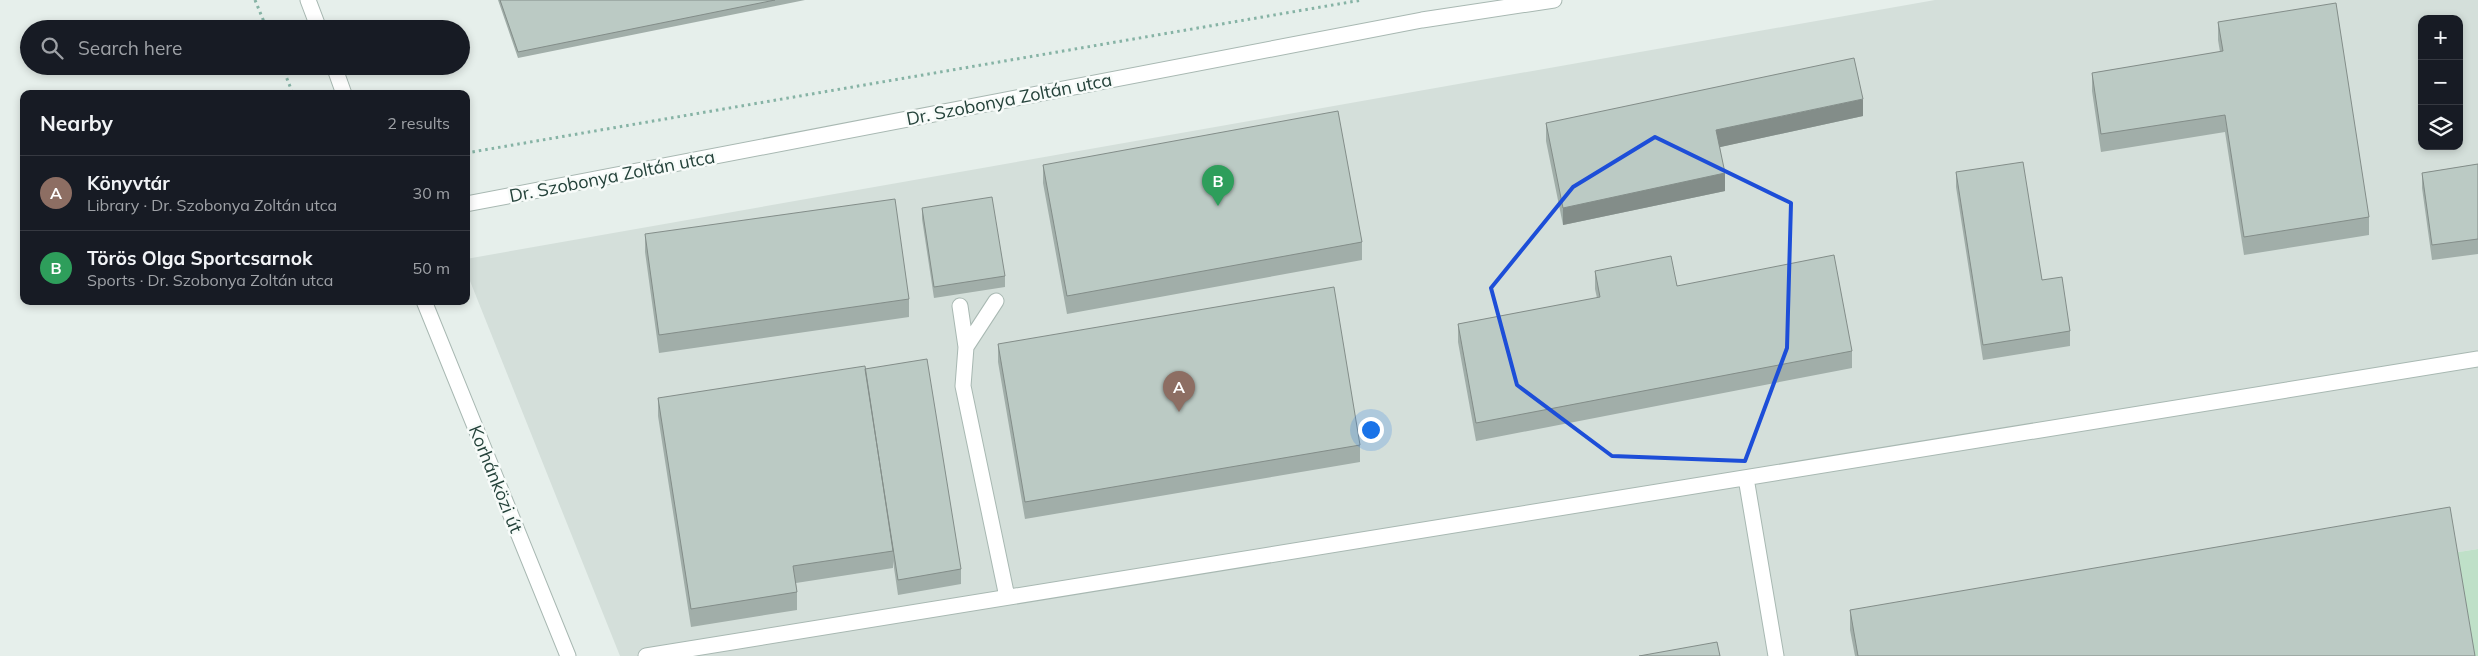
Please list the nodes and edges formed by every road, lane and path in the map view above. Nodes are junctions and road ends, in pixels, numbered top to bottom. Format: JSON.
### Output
{"nodes":[{"id":1,"x":255,"y":0,"type":"edge"},
{"id":2,"x":308,"y":0,"type":"edge"},
{"id":3,"x":1362,"y":0,"type":"edge"},
{"id":4,"x":1554,"y":0,"type":"edge"},
{"id":5,"x":263,"y":20,"type":"edge"},
{"id":6,"x":316,"y":20,"type":"edge"},
{"id":7,"x":286,"y":75,"type":"edge"},
{"id":8,"x":337,"y":75,"type":"edge"},
{"id":9,"x":291,"y":90,"type":"edge"},
{"id":10,"x":343,"y":90,"type":"edge"},
{"id":11,"x":470,"y":152,"type":"edge"},
{"id":12,"x":470,"y":203,"type":"edge"},
{"id":13,"x":996,"y":301,"type":"dead end"},
{"id":14,"x":426,"y":305,"type":"edge"},
{"id":15,"x":960,"y":306,"type":"dead end"},
{"id":16,"x":966,"y":347,"type":"junction"},
{"id":17,"x":2478,"y":359,"type":"edge"},
{"id":18,"x":1746,"y":478,"type":"junction"},
{"id":19,"x":1006,"y":597,"type":"junction"},
{"id":20,"x":568,"y":656,"type":"edge"},
{"id":21,"x":646,"y":656,"type":"edge"},
{"id":22,"x":1776,"y":656,"type":"edge"}],
"edges":[{"from":1,"to":5,"type":"path"},
{"from":2,"to":6,"type":"street"},
{"from":3,"to":11,"type":"path"},
{"from":4,"to":12,"type":"street","name":"Dr. Szobonya Zoltán utca"},
{"from":7,"to":9,"type":"path"},
{"from":8,"to":10,"type":"street"},
{"from":13,"to":16,"type":"street"},
{"from":14,"to":20,"type":"street","name":"Korhánközi út"},
{"from":15,"to":16,"type":"street"},
{"from":16,"to":19,"type":"street"},
{"from":17,"to":18,"type":"street"},
{"from":18,"to":19,"type":"street"},
{"from":18,"to":22,"type":"street"},
{"from":19,"to":21,"type":"street"}]}
